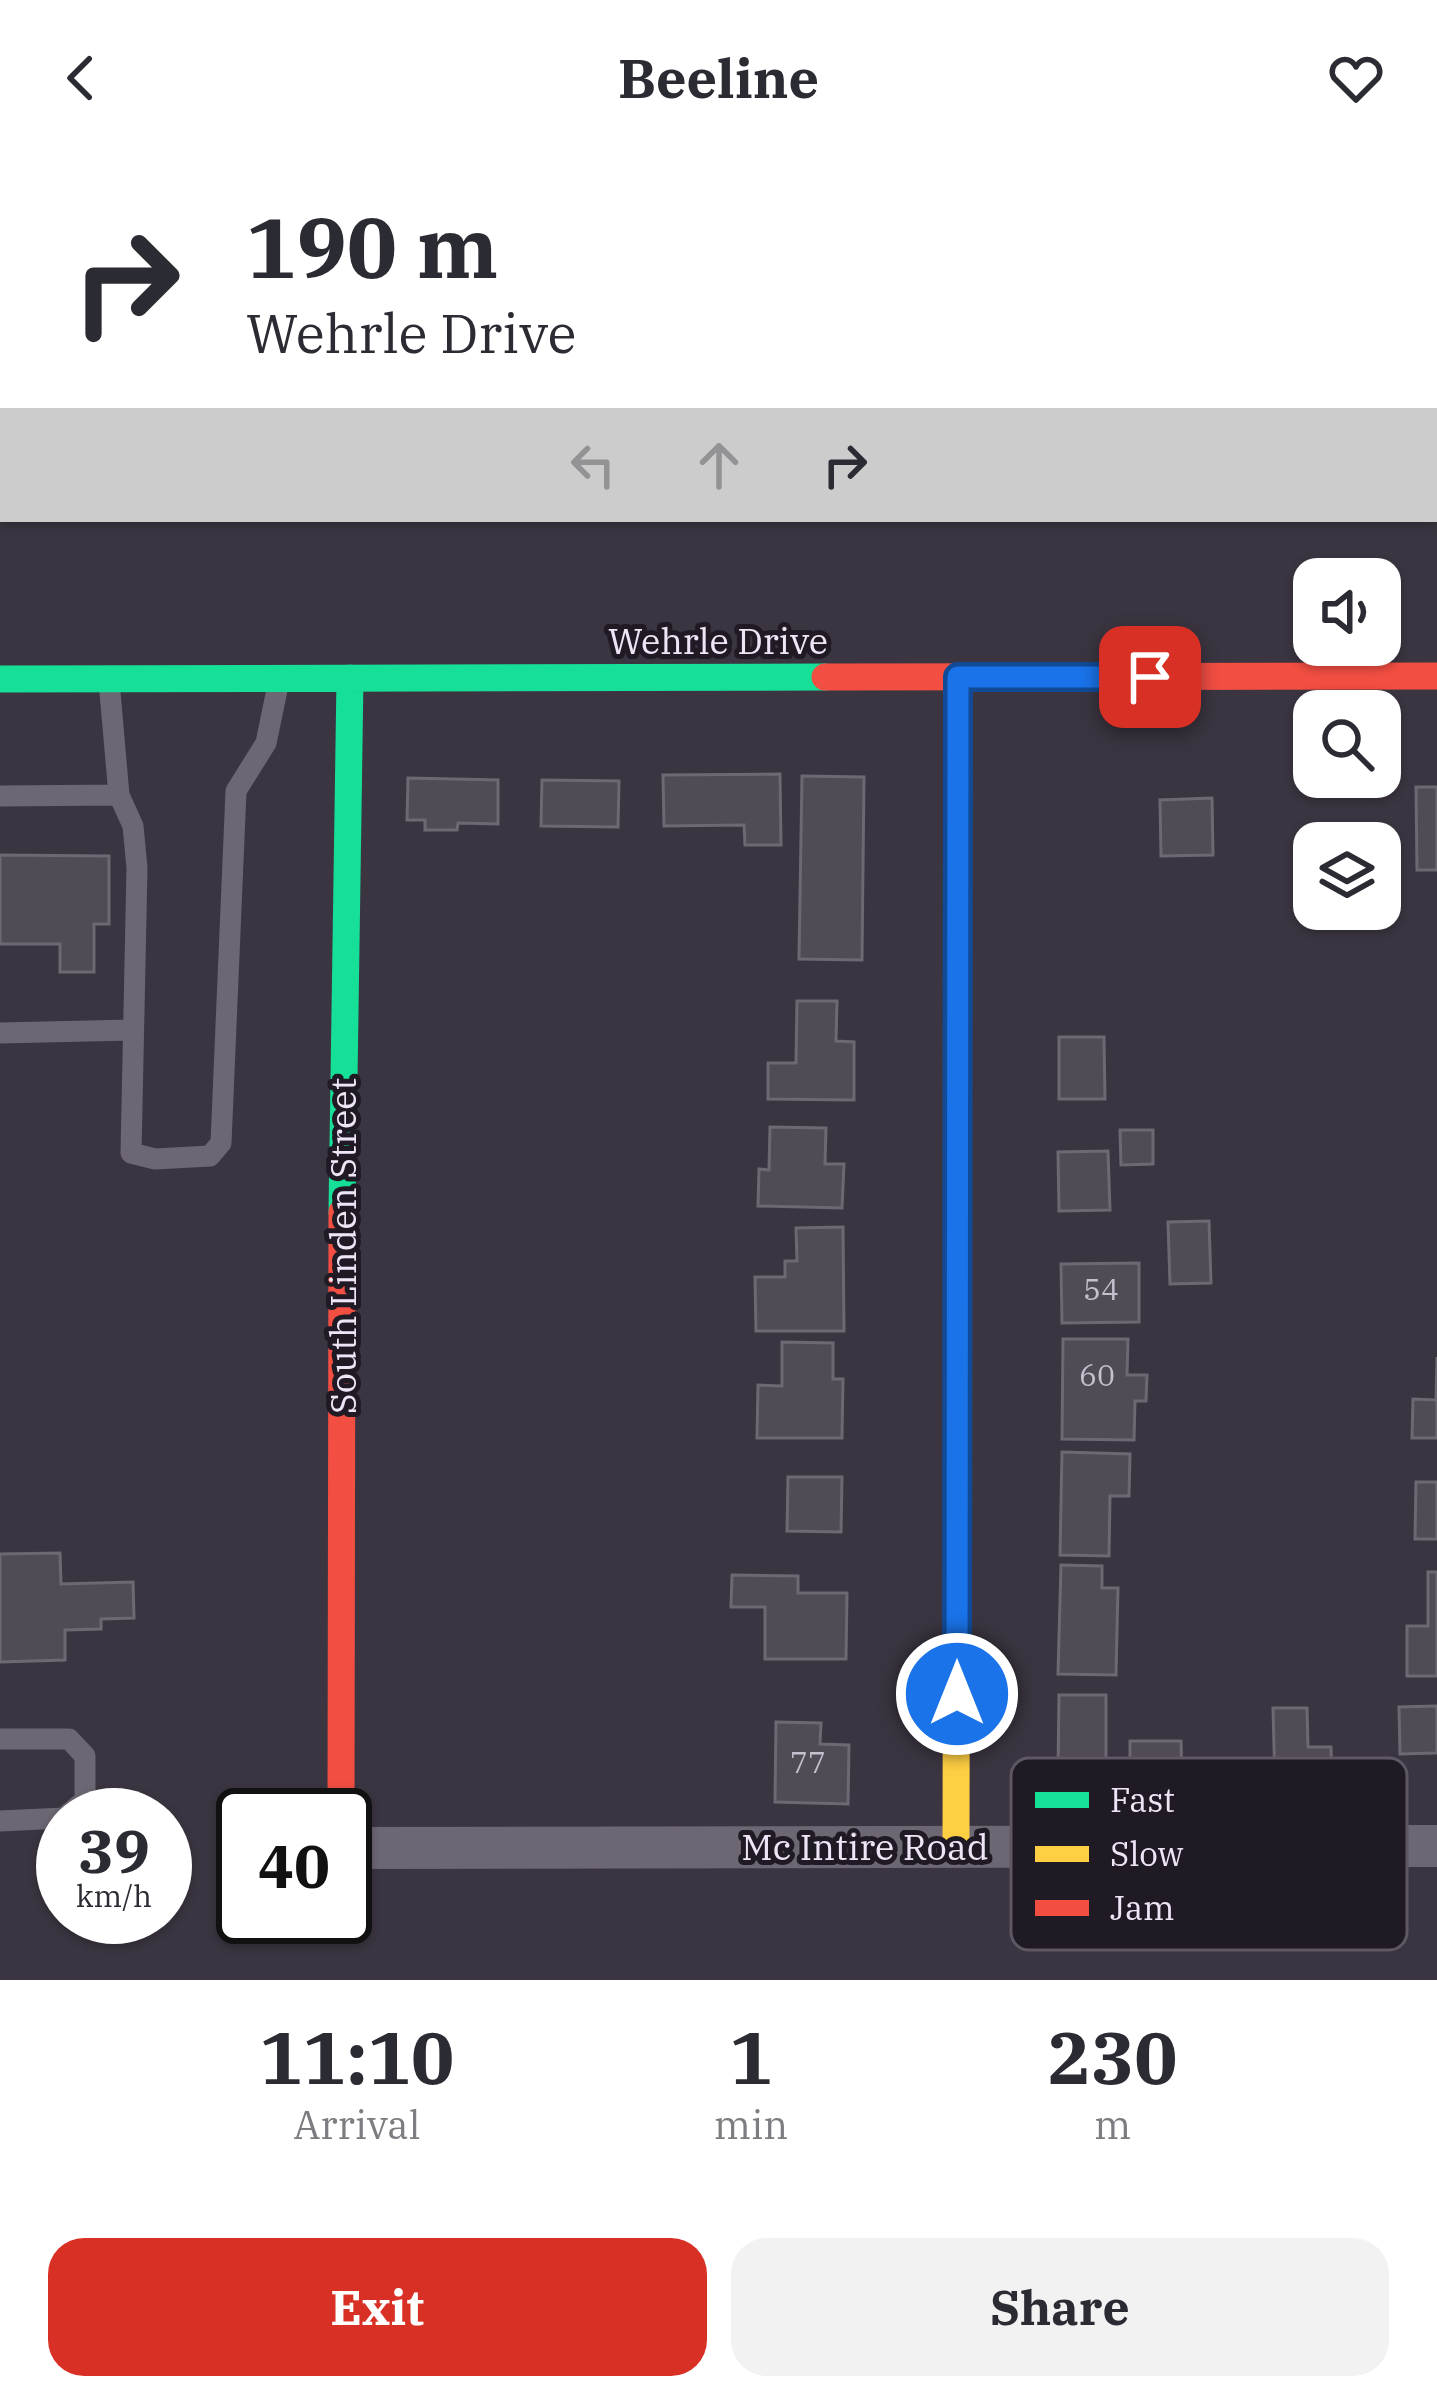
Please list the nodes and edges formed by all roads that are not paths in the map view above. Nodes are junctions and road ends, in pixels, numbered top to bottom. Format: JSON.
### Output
{"nodes":[{"id":1,"x":1437,"y":676,"type":"edge"},
{"id":2,"x":958,"y":677,"type":"junction"},
{"id":3,"x":108,"y":678,"type":"junction"},
{"id":4,"x":280,"y":678,"type":"junction"},
{"id":5,"x":350,"y":678,"type":"junction"},
{"id":6,"x":0,"y":679,"type":"edge"},
{"id":7,"x":119,"y":795,"type":"junction"},
{"id":8,"x":0,"y":796,"type":"edge"},
{"id":9,"x":133,"y":1030,"type":"junction"},
{"id":10,"x":0,"y":1034,"type":"edge"},
{"id":11,"x":0,"y":1739,"type":"edge"},
{"id":12,"x":85,"y":1788,"type":"edge"},
{"id":13,"x":341,"y":1788,"type":"edge"},
{"id":14,"x":36,"y":1818,"type":"edge"},
{"id":15,"x":0,"y":1821,"type":"edge"},
{"id":16,"x":1407,"y":1846,"type":"edge"},
{"id":17,"x":1437,"y":1846,"type":"edge"},
{"id":18,"x":956,"y":1847,"type":"junction"},
{"id":19,"x":1011,"y":1847,"type":"edge"},
{"id":20,"x":372,"y":1848,"type":"edge"}],
"edges":[{"from":1,"to":2,"type":"street","name":"Wehrle Drive"},
{"from":2,"to":5,"type":"street","name":"Wehrle Drive"},
{"from":2,"to":18,"type":"street"},
{"from":3,"to":4,"type":"street","name":"Wehrle Drive"},
{"from":3,"to":6,"type":"street","name":"Wehrle Drive"},
{"from":3,"to":7,"type":"lane"},
{"from":4,"to":5,"type":"street","name":"Wehrle Drive"},
{"from":4,"to":9,"type":"lane"},
{"from":5,"to":13,"type":"street","name":"South Linden Street"},
{"from":7,"to":8,"type":"lane"},
{"from":7,"to":9,"type":"lane"},
{"from":9,"to":10,"type":"lane"},
{"from":11,"to":12,"type":"lane"},
{"from":14,"to":15,"type":"lane"},
{"from":16,"to":17,"type":"street","name":"Mc Intire Road"},
{"from":18,"to":19,"type":"street","name":"Mc Intire Road"},
{"from":18,"to":20,"type":"street","name":"Mc Intire Road"}]}
